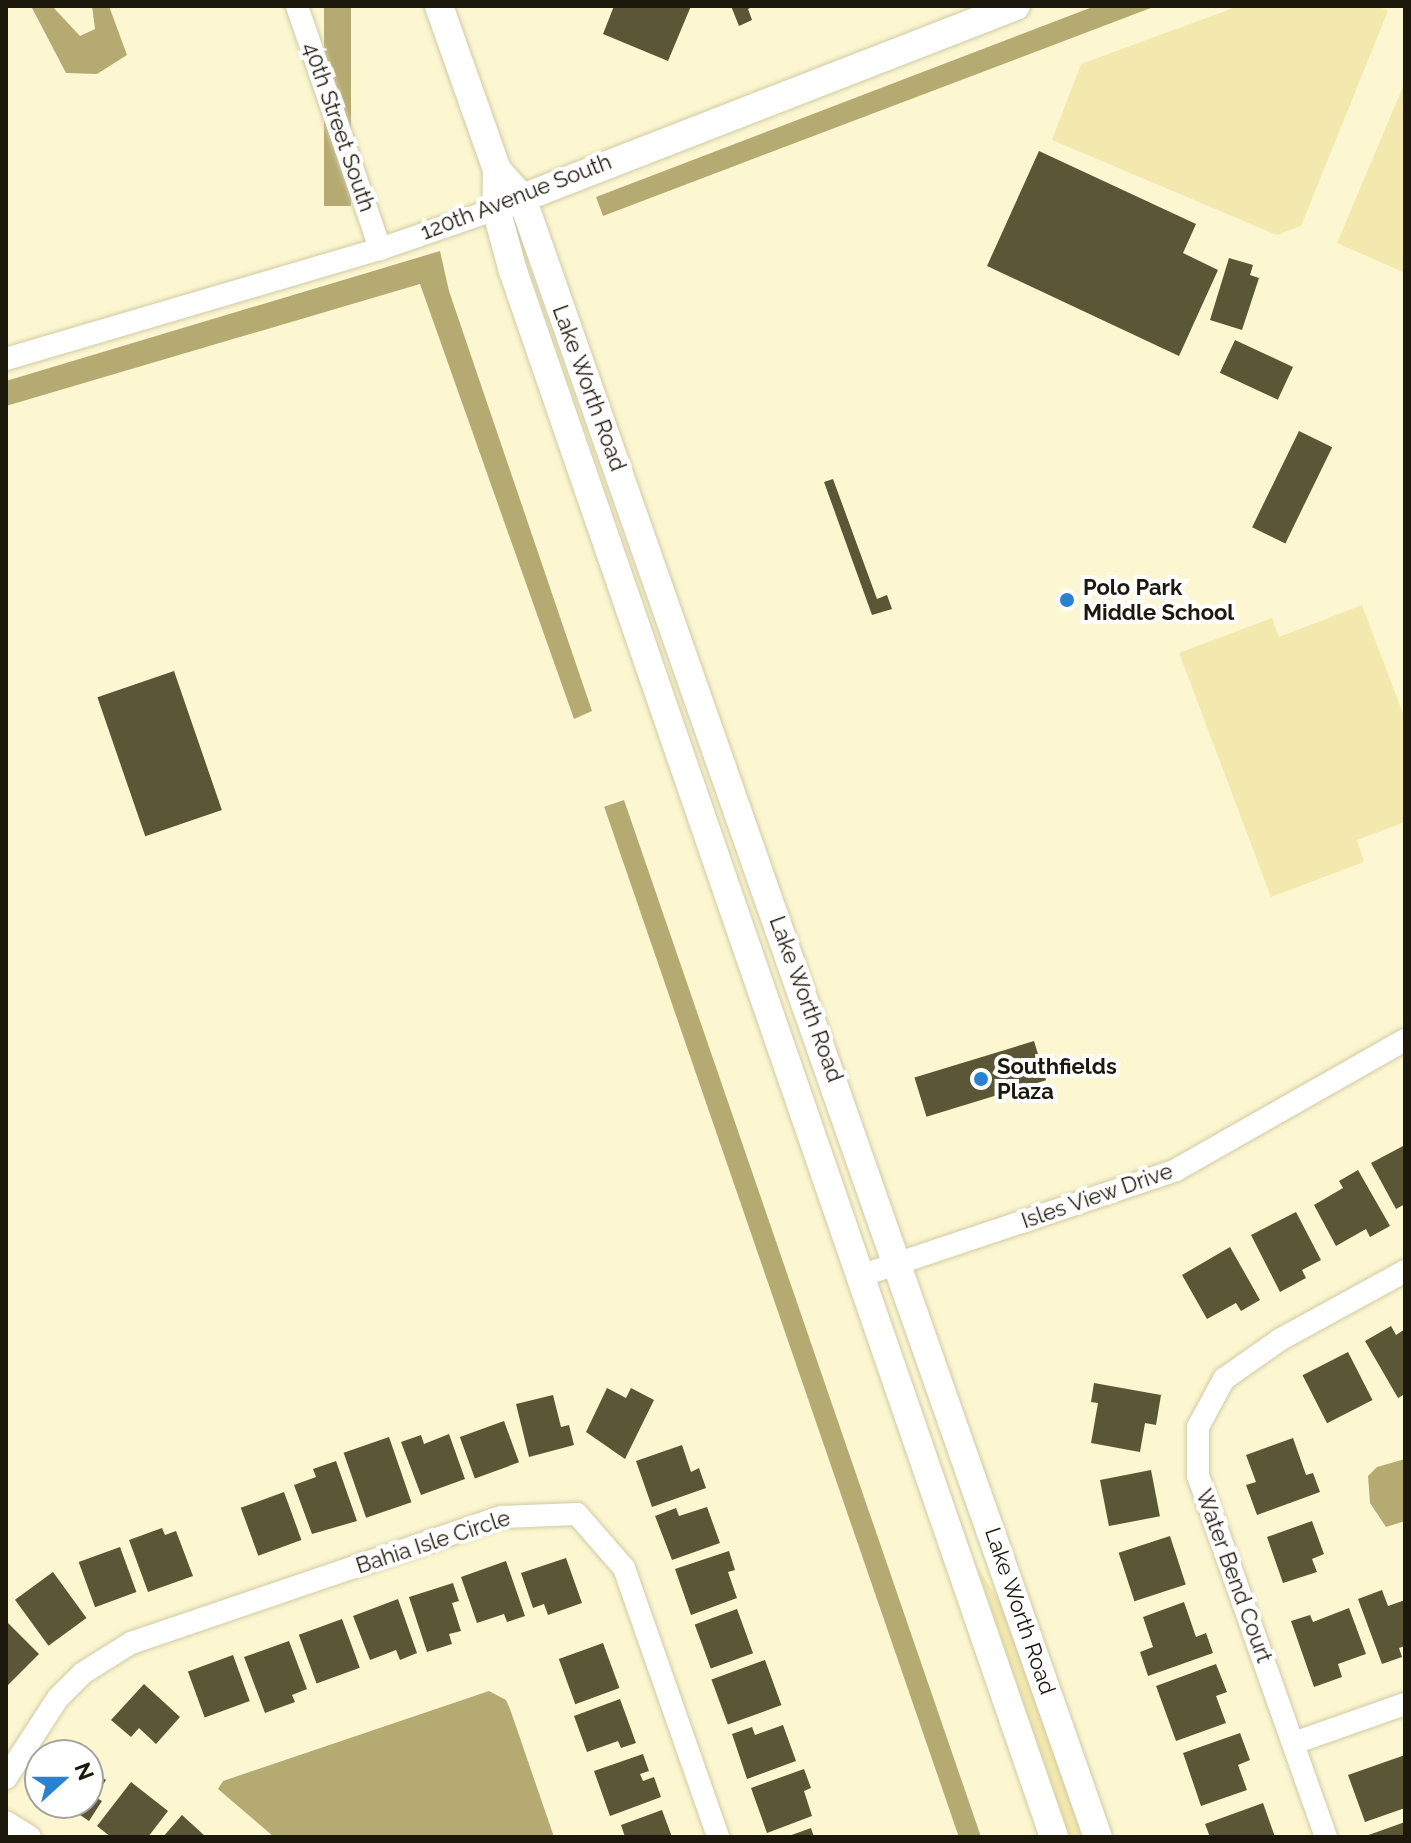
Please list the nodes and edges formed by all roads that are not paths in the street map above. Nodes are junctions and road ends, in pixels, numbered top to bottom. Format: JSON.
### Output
{"nodes":[{"id":1,"x":297,"y":6,"type":"edge"},
{"id":2,"x":439,"y":6,"type":"edge"},
{"id":3,"x":1016,"y":6,"type":"edge"},
{"id":4,"x":497,"y":170,"type":"junction"},
{"id":5,"x":522,"y":198,"type":"junction"},
{"id":6,"x":496,"y":209,"type":"junction"},
{"id":7,"x":380,"y":249,"type":"junction"},
{"id":8,"x":6,"y":359,"type":"edge"},
{"id":9,"x":1405,"y":1040,"type":"edge"},
{"id":10,"x":900,"y":1265,"type":"junction"},
{"id":11,"x":1405,"y":1271,"type":"edge"},
{"id":12,"x":860,"y":1276,"type":"junction"},
{"id":13,"x":1405,"y":1704,"type":"edge"},
{"id":14,"x":1294,"y":1743,"type":"junction"},
{"id":15,"x":6,"y":1778,"type":"edge"},
{"id":16,"x":6,"y":1822,"type":"edge"},
{"id":17,"x":30,"y":1837,"type":"edge"},
{"id":18,"x":718,"y":1837,"type":"edge"},
{"id":19,"x":1054,"y":1837,"type":"edge"},
{"id":20,"x":1098,"y":1837,"type":"edge"},
{"id":21,"x":1326,"y":1837,"type":"edge"}],
"edges":[{"from":1,"to":7,"type":"street","name":"40th Street South"},
{"from":2,"to":4,"type":"street","name":"Lake Worth Road"},
{"from":3,"to":5,"type":"street","name":"120th Avenue South"},
{"from":4,"to":5,"type":"street","name":"Lake Worth Road"},
{"from":4,"to":6,"type":"street","name":"Lake Worth Road"},
{"from":5,"to":6,"type":"street","name":"120th Avenue South"},
{"from":5,"to":10,"type":"street","name":"Lake Worth Road"},
{"from":6,"to":7,"type":"street","name":"120th Avenue South"},
{"from":6,"to":12,"type":"street","name":"Lake Worth Road"},
{"from":7,"to":8,"type":"street","name":"120th Avenue South"},
{"from":9,"to":10,"type":"street","name":"Isles View Drive"},
{"from":10,"to":12,"type":"street","name":"Isles View Drive"},
{"from":10,"to":20,"type":"street","name":"Lake Worth Road"},
{"from":11,"to":14,"type":"street","name":"Water Bend Court"},
{"from":12,"to":19,"type":"street","name":"Lake Worth Road"},
{"from":13,"to":14,"type":"street"},
{"from":14,"to":21,"type":"street","name":"Water Bend Court"},
{"from":15,"to":18,"type":"street","name":"Bahia Isle Circle"},
{"from":16,"to":17,"type":"street"}]}
